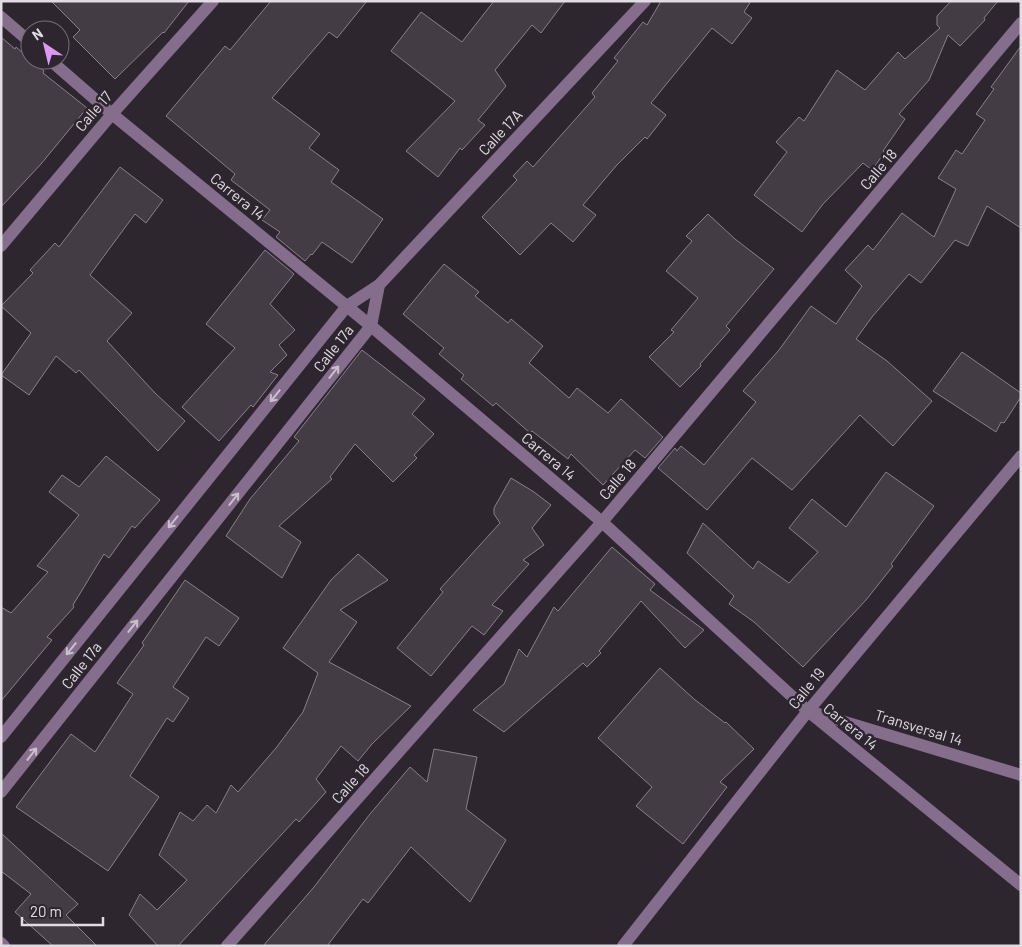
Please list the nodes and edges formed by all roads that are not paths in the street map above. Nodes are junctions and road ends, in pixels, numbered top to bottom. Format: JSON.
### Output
{"nodes":[{"id":1,"x":213,"y":1,"type":"edge"},
{"id":2,"x":645,"y":1,"type":"edge"},
{"id":3,"x":1,"y":17,"type":"edge"},
{"id":4,"x":1021,"y":23,"type":"edge"},
{"id":5,"x":20,"y":33,"type":"edge"},
{"id":6,"x":61,"y":70,"type":"edge"},
{"id":7,"x":112,"y":114,"type":"junction"},
{"id":8,"x":1,"y":246,"type":"edge"},
{"id":9,"x":379,"y":285,"type":"junction"},
{"id":10,"x":347,"y":306,"type":"junction"},
{"id":11,"x":371,"y":326,"type":"junction"},
{"id":12,"x":1021,"y":456,"type":"edge"},
{"id":13,"x":602,"y":522,"type":"junction"},
{"id":14,"x":808,"y":711,"type":"junction"},
{"id":15,"x":1,"y":737,"type":"edge"},
{"id":16,"x":1021,"y":775,"type":"edge"},
{"id":17,"x":1,"y":792,"type":"edge"},
{"id":18,"x":1021,"y":885,"type":"edge"},
{"id":19,"x":1,"y":943,"type":"edge"},
{"id":20,"x":4,"y":946,"type":"edge"},
{"id":21,"x":227,"y":946,"type":"edge"},
{"id":22,"x":623,"y":946,"type":"edge"}],
"edges":[{"from":1,"to":7,"type":"street","name":"Calle 17"},
{"from":2,"to":9,"type":"street","name":"Calle 17A"},
{"from":3,"to":5,"type":"street"},
{"from":4,"to":13,"type":"street","name":"Calle 18"},
{"from":6,"to":7,"type":"street","name":"Carrera 14"},
{"from":7,"to":8,"type":"street","name":"Calle 17"},
{"from":7,"to":10,"type":"street","name":"Carrera 14"},
{"from":9,"to":10,"type":"street","name":"Calle 17a"},
{"from":9,"to":11,"type":"street","name":"Calle 17a"},
{"from":10,"to":11,"type":"street","name":"Carrera 14"},
{"from":10,"to":15,"type":"street","name":"Calle 17a","one_way":true},
{"from":11,"to":13,"type":"street","name":"Carrera 14"},
{"from":17,"to":11,"type":"street","name":"Calle 17a","one_way":true},
{"from":12,"to":14,"type":"street","name":"Calle 19"},
{"from":13,"to":14,"type":"street","name":"Carrera 14"},
{"from":13,"to":21,"type":"street","name":"Calle 18"},
{"from":14,"to":16,"type":"street","name":"Transversal 14"},
{"from":14,"to":18,"type":"street","name":"Carrera 14"},
{"from":14,"to":22,"type":"street","name":"Calle 19"},
{"from":19,"to":20,"type":"street"}]}
